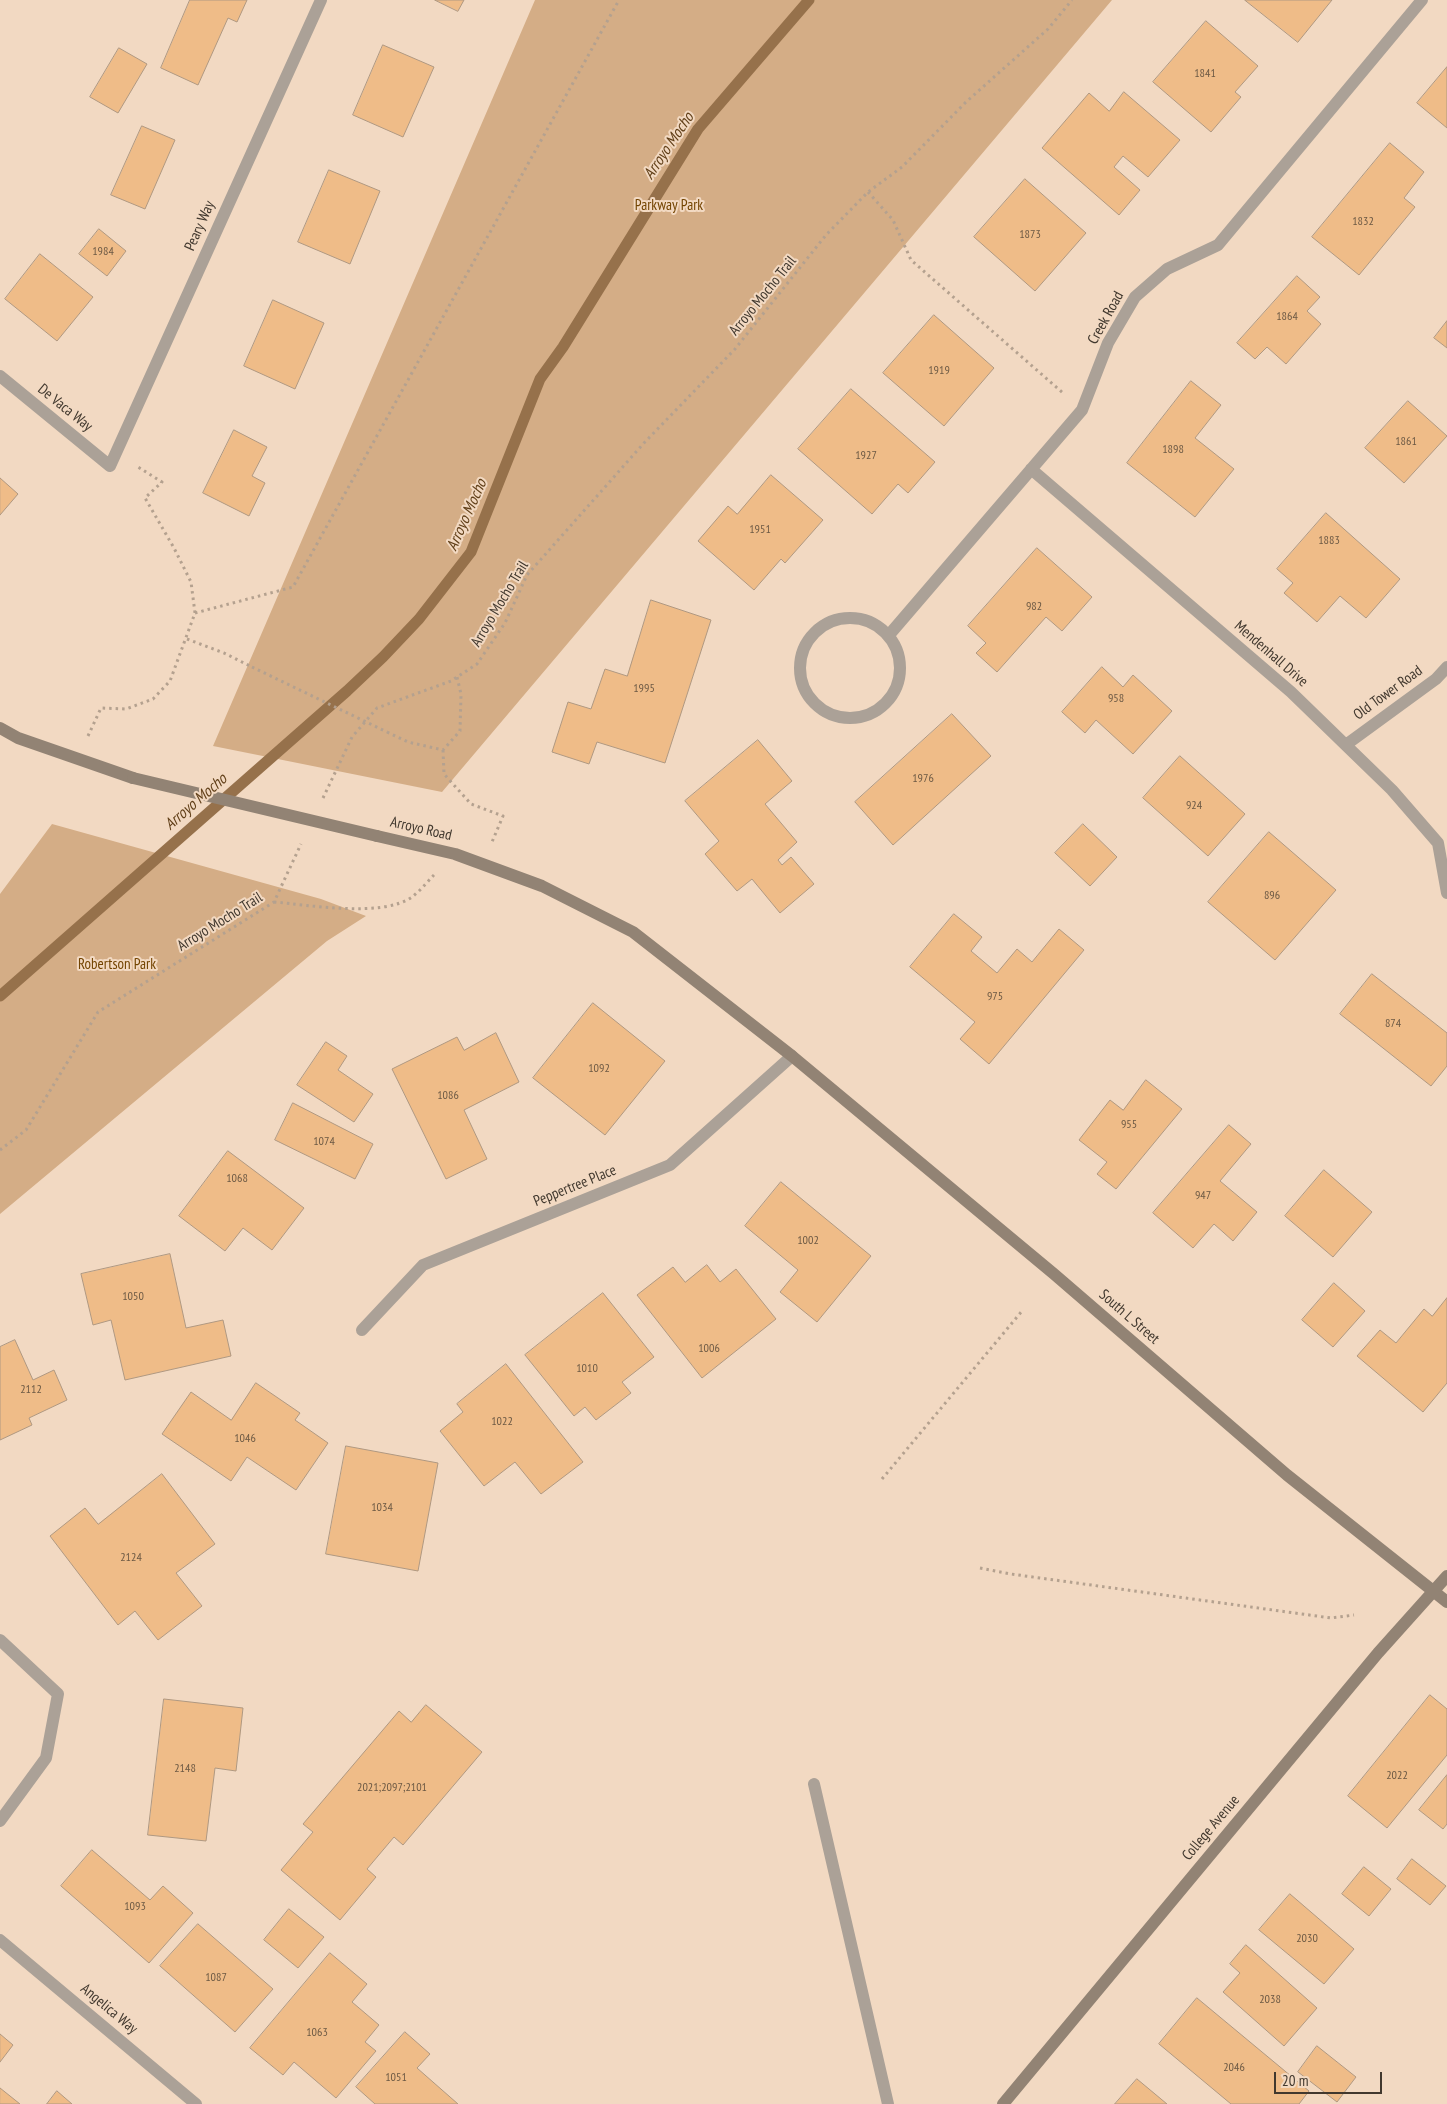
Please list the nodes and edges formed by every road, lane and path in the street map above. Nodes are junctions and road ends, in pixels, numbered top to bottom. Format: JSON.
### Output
{"nodes":[{"id":1,"x":320,"y":0,"type":"edge"},
{"id":2,"x":619,"y":0,"type":"edge"},
{"id":3,"x":1072,"y":0,"type":"edge"},
{"id":4,"x":1422,"y":0,"type":"edge"},
{"id":5,"x":868,"y":192,"type":"junction"},
{"id":6,"x":0,"y":376,"type":"edge"},
{"id":7,"x":1082,"y":410,"type":"junction"},
{"id":8,"x":115,"y":454,"type":"junction"},
{"id":9,"x":110,"y":466,"type":"joint"},
{"id":10,"x":1031,"y":469,"type":"junction"},
{"id":11,"x":195,"y":613,"type":"junction"},
{"id":12,"x":889,"y":635,"type":"junction"},
{"id":13,"x":187,"y":639,"type":"junction"},
{"id":14,"x":1447,"y":667,"type":"edge"},
{"id":15,"x":457,"y":677,"type":"junction"},
{"id":16,"x":0,"y":728,"type":"edge"},
{"id":17,"x":1347,"y":744,"type":"junction"},
{"id":18,"x":443,"y":750,"type":"junction"},
{"id":19,"x":77,"y":759,"type":"junction"},
{"id":20,"x":323,"y":799,"type":"dead end"},
{"id":21,"x":302,"y":843,"type":"dead end"},
{"id":22,"x":455,"y":854,"type":"junction"},
{"id":23,"x":484,"y":864,"type":"junction"},
{"id":24,"x":1447,"y":893,"type":"edge"},
{"id":25,"x":274,"y":902,"type":"junction"},
{"id":26,"x":792,"y":1056,"type":"junction"},
{"id":27,"x":0,"y":1150,"type":"edge"},
{"id":28,"x":1022,"y":1311,"type":"dead end"},
{"id":29,"x":362,"y":1330,"type":"dead end"},
{"id":30,"x":882,"y":1480,"type":"dead end"},
{"id":31,"x":980,"y":1568,"type":"dead end"},
{"id":32,"x":1447,"y":1576,"type":"edge"},
{"id":33,"x":1434,"y":1591,"type":"junction"},
{"id":34,"x":1447,"y":1602,"type":"edge"},
{"id":35,"x":1354,"y":1615,"type":"dead end"},
{"id":36,"x":0,"y":1640,"type":"edge"},
{"id":37,"x":814,"y":1784,"type":"dead end"},
{"id":38,"x":0,"y":1821,"type":"edge"},
{"id":39,"x":0,"y":1940,"type":"edge"},
{"id":40,"x":196,"y":2104,"type":"edge"},
{"id":41,"x":888,"y":2104,"type":"edge"},
{"id":42,"x":1004,"y":2104,"type":"edge"}],
"edges":[{"from":1,"to":8,"type":"street","name":"Peary Way"},
{"from":2,"to":11,"type":"path"},
{"from":3,"to":5,"type":"path","name":"Arroyo Mocho Trail"},
{"from":4,"to":7,"type":"street","name":"Creek Road"},
{"from":5,"to":7,"type":"path"},
{"from":5,"to":15,"type":"path","name":"Arroyo Mocho Trail"},
{"from":6,"to":9,"type":"street","name":"De Vaca Way"},
{"from":7,"to":10,"type":"street","name":"Creek Road"},
{"from":8,"to":9,"type":"street","name":"Peary Way"},
{"from":8,"to":11,"type":"path"},
{"from":10,"to":12,"type":"street","name":"Creek Road"},
{"from":10,"to":17,"type":"street","name":"Mendenhall Drive"},
{"from":11,"to":13,"type":"path"},
{"from":12,"to":12,"type":"street"},
{"from":13,"to":18,"type":"path","bridge":true},
{"from":13,"to":19,"type":"path"},
{"from":14,"to":17,"type":"street","name":"Old Tower Road"},
{"from":15,"to":18,"type":"path"},
{"from":15,"to":20,"type":"path","name":"Arroyo Mocho Trail"},
{"from":16,"to":19,"type":"street","name":"Arroyo Road"},
{"from":17,"to":24,"type":"street","name":"Mendenhall Drive"},
{"from":18,"to":23,"type":"path"},
{"from":19,"to":22,"type":"street","name":"Arroyo Road","bridge":true},
{"from":21,"to":25,"type":"path","name":"Arroyo Mocho Trail"},
{"from":22,"to":23,"type":"street","name":"Arroyo Road"},
{"from":22,"to":25,"type":"path"},
{"from":23,"to":26,"type":"street","name":"Arroyo Road"},
{"from":25,"to":27,"type":"path","name":"Arroyo Mocho Trail"},
{"from":26,"to":29,"type":"street","name":"Peppertree Place"},
{"from":26,"to":33,"type":"street","name":"South L Street"},
{"from":28,"to":30,"type":"path"},
{"from":31,"to":35,"type":"path"},
{"from":32,"to":33,"type":"street","name":"College Avenue"},
{"from":33,"to":34,"type":"street","name":"South L Street"},
{"from":33,"to":42,"type":"street","name":"College Avenue"},
{"from":36,"to":38,"type":"street"},
{"from":37,"to":41,"type":"street"},
{"from":39,"to":40,"type":"street","name":"Angelica Way"}]}
